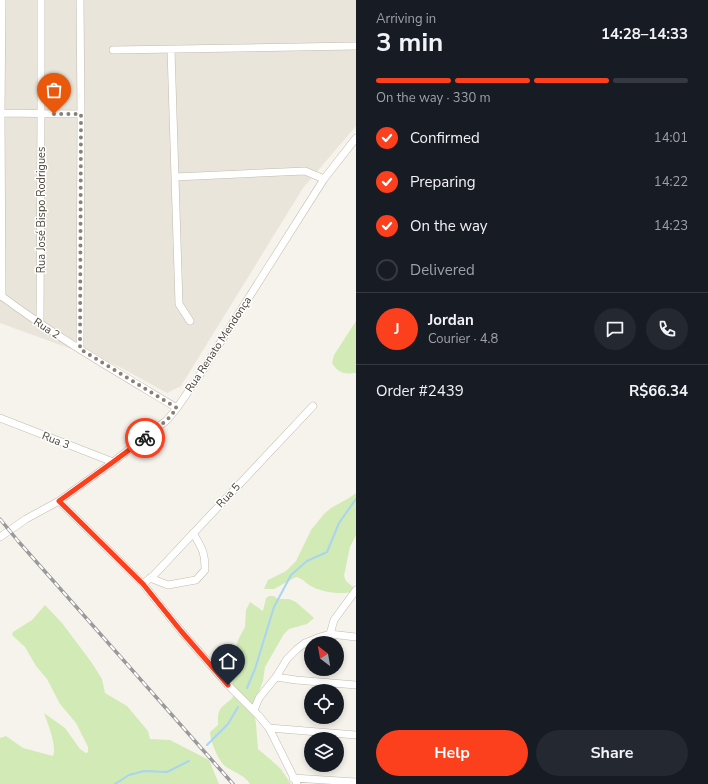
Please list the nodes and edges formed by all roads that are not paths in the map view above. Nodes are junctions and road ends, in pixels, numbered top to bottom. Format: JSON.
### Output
{"nodes":[{"id":1,"x":2,"y":0,"type":"edge"},
{"id":2,"x":40,"y":0,"type":"edge"},
{"id":3,"x":80,"y":0,"type":"edge"},
{"id":4,"x":356,"y":46,"type":"edge"},
{"id":5,"x":113,"y":50,"type":"dead end"},
{"id":6,"x":171,"y":50,"type":"junction"},
{"id":7,"x":1,"y":113,"type":"edge"},
{"id":8,"x":41,"y":114,"type":"junction"},
{"id":9,"x":81,"y":114,"type":"junction"},
{"id":10,"x":356,"y":138,"type":"edge"},
{"id":11,"x":175,"y":177,"type":"junction"},
{"id":12,"x":324,"y":178,"type":"junction"},
{"id":13,"x":1,"y":296,"type":"edge"},
{"id":14,"x":190,"y":321,"type":"dead end"},
{"id":15,"x":40,"y":324,"type":"junction"},
{"id":16,"x":80,"y":349,"type":"junction"},
{"id":17,"x":313,"y":406,"type":"dead end"},
{"id":18,"x":177,"y":408,"type":"junction"},
{"id":19,"x":0,"y":418,"type":"edge"},
{"id":20,"x":113,"y":462,"type":"junction"},
{"id":21,"x":59,"y":501,"type":"junction"},
{"id":22,"x":193,"y":533,"type":"junction"},
{"id":23,"x":0,"y":537,"type":"edge"},
{"id":24,"x":150,"y":578,"type":"junction"},
{"id":25,"x":143,"y":584,"type":"junction"},
{"id":26,"x":356,"y":590,"type":"edge"},
{"id":27,"x":330,"y":634,"type":"junction"},
{"id":28,"x":356,"y":637,"type":"edge"},
{"id":29,"x":276,"y":677,"type":"junction"},
{"id":30,"x":356,"y":685,"type":"edge"},
{"id":31,"x":254,"y":710,"type":"junction"},
{"id":32,"x":269,"y":728,"type":"junction"},
{"id":33,"x":356,"y":735,"type":"edge"},
{"id":34,"x":295,"y":781,"type":"edge"},
{"id":35,"x":356,"y":782,"type":"edge"}],
"edges":[{"from":1,"to":7,"type":"street"},
{"from":2,"to":8,"type":"street","name":"Rua José Bispo Rodrigues"},
{"from":3,"to":9,"type":"street"},
{"from":4,"to":6,"type":"street"},
{"from":5,"to":6,"type":"street"},
{"from":6,"to":11,"type":"street"},
{"from":7,"to":8,"type":"street"},
{"from":7,"to":13,"type":"street"},
{"from":8,"to":9,"type":"street"},
{"from":8,"to":15,"type":"street","name":"Rua José Bispo Rodrigues"},
{"from":9,"to":16,"type":"street"},
{"from":10,"to":12,"type":"street","name":"Rua Renato Mendonça"},
{"from":11,"to":12,"type":"street"},
{"from":11,"to":14,"type":"street"},
{"from":12,"to":18,"type":"street","name":"Rua Renato Mendonça"},
{"from":13,"to":15,"type":"street","name":"Rua 2"},
{"from":15,"to":16,"type":"street","name":"Rua 2"},
{"from":16,"to":18,"type":"street","name":"Rua 2"},
{"from":17,"to":22,"type":"street","name":"Rua 5"},
{"from":18,"to":20,"type":"street","name":"Rua Renato Mendonça"},
{"from":19,"to":20,"type":"street","name":"Rua 3"},
{"from":20,"to":21,"type":"street","name":"Rua Renato Mendonça"},
{"from":21,"to":23,"type":"street","name":"Rua Renato Mendonça"},
{"from":21,"to":25,"type":"street"},
{"from":22,"to":24,"type":"street","name":"Rua 5"},
{"from":22,"to":24,"type":"street"},
{"from":24,"to":25,"type":"street","name":"Rua 5"},
{"from":25,"to":31,"type":"street"},
{"from":26,"to":27,"type":"street"},
{"from":27,"to":28,"type":"street"},
{"from":27,"to":29,"type":"street"},
{"from":29,"to":30,"type":"street"},
{"from":29,"to":31,"type":"street"},
{"from":31,"to":32,"type":"street"},
{"from":32,"to":33,"type":"street"},
{"from":32,"to":34,"type":"street"},
{"from":34,"to":35,"type":"street"}]}
